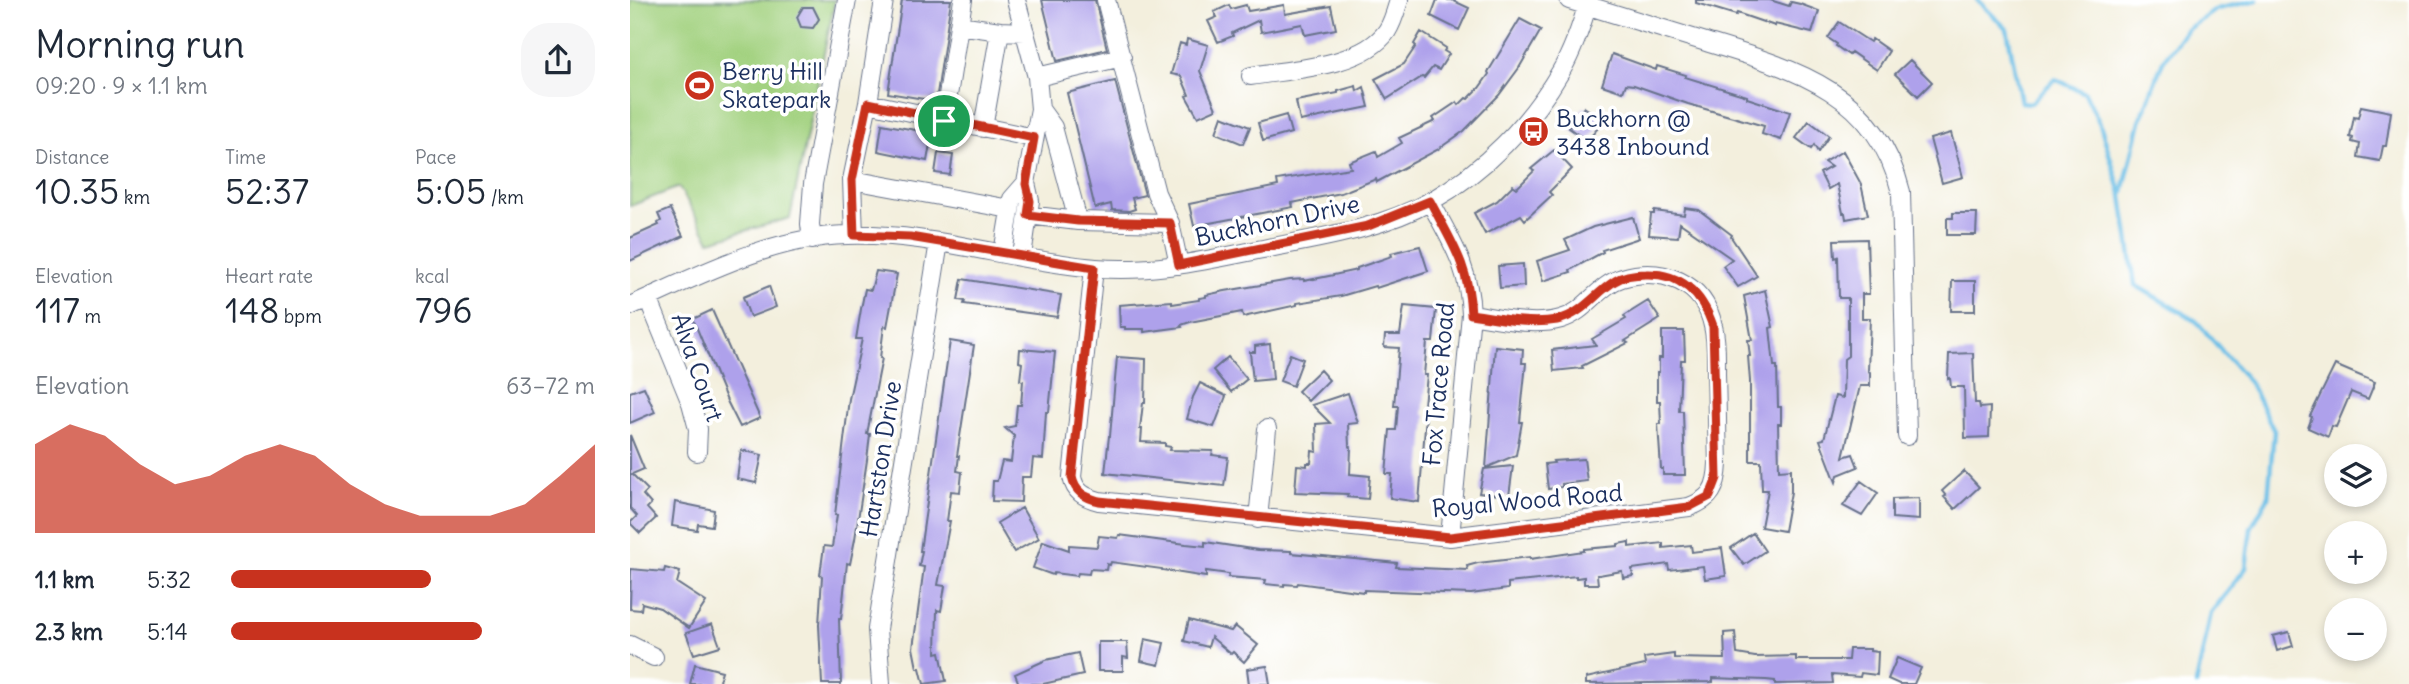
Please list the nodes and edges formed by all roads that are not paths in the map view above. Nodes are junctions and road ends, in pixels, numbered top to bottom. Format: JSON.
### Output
{"nodes":[{"id":1,"x":847,"y":0,"type":"edge"},
{"id":2,"x":884,"y":0,"type":"edge"},
{"id":3,"x":963,"y":0,"type":"edge"},
{"id":4,"x":1016,"y":0,"type":"edge"},
{"id":5,"x":1106,"y":0,"type":"edge"},
{"id":6,"x":1399,"y":0,"type":"edge"},
{"id":7,"x":1569,"y":0,"type":"edge"},
{"id":8,"x":1588,"y":3,"type":"edge"},
{"id":9,"x":959,"y":25,"type":"junction"},
{"id":10,"x":1000,"y":31,"type":"junction"},
{"id":11,"x":1025,"y":32,"type":"junction"},
{"id":12,"x":1122,"y":57,"type":"junction"},
{"id":13,"x":1251,"y":76,"type":"dead end"},
{"id":14,"x":1037,"y":77,"type":"junction"},
{"id":15,"x":868,"y":103,"type":"junction"},
{"id":16,"x":1040,"y":109,"type":"junction"},
{"id":17,"x":944,"y":121,"type":"junction"},
{"id":18,"x":984,"y":128,"type":"junction"},
{"id":19,"x":1034,"y":138,"type":"junction"},
{"id":20,"x":852,"y":180,"type":"junction"},
{"id":21,"x":1430,"y":201,"type":"junction"},
{"id":22,"x":1019,"y":212,"type":"junction"},
{"id":23,"x":1078,"y":221,"type":"junction"},
{"id":24,"x":1170,"y":223,"type":"junction"},
{"id":25,"x":854,"y":235,"type":"junction"},
{"id":26,"x":812,"y":240,"type":"junction"},
{"id":27,"x":939,"y":242,"type":"junction"},
{"id":28,"x":1003,"y":253,"type":"junction"},
{"id":29,"x":1022,"y":256,"type":"junction"},
{"id":30,"x":1179,"y":265,"type":"junction"},
{"id":31,"x":1094,"y":268,"type":"junction"},
{"id":32,"x":648,"y":298,"type":"junction"},
{"id":33,"x":630,"y":306,"type":"edge"},
{"id":34,"x":1471,"y":314,"type":"junction"},
{"id":35,"x":1267,"y":429,"type":"dead end"},
{"id":36,"x":1908,"y":436,"type":"dead end"},
{"id":37,"x":697,"y":452,"type":"dead end"},
{"id":38,"x":1258,"y":519,"type":"junction"},
{"id":39,"x":1450,"y":537,"type":"junction"},
{"id":40,"x":630,"y":645,"type":"edge"},
{"id":41,"x":654,"y":657,"type":"dead end"},
{"id":42,"x":881,"y":684,"type":"edge"}],
"edges":[{"from":1,"to":26,"type":"street"},
{"from":2,"to":15,"type":"street"},
{"from":3,"to":9,"type":"street"},
{"from":4,"to":11,"type":"street"},
{"from":5,"to":12,"type":"street"},
{"from":6,"to":13,"type":"street"},
{"from":7,"to":8,"type":"street"},
{"from":8,"to":21,"type":"street","name":"Buckhorn Drive"},
{"from":8,"to":36,"type":"street"},
{"from":9,"to":10,"type":"street"},
{"from":9,"to":17,"type":"street"},
{"from":10,"to":11,"type":"street"},
{"from":10,"to":18,"type":"street"},
{"from":11,"to":14,"type":"street"},
{"from":12,"to":14,"type":"street"},
{"from":12,"to":24,"type":"street"},
{"from":14,"to":16,"type":"street"},
{"from":15,"to":17,"type":"street"},
{"from":15,"to":20,"type":"street"},
{"from":16,"to":19,"type":"street"},
{"from":16,"to":23,"type":"street"},
{"from":17,"to":18,"type":"street"},
{"from":18,"to":19,"type":"street"},
{"from":19,"to":22,"type":"street"},
{"from":20,"to":22,"type":"street"},
{"from":20,"to":25,"type":"street"},
{"from":21,"to":30,"type":"street","name":"Buckhorn Drive"},
{"from":21,"to":34,"type":"street","name":"Fox Trace Road"},
{"from":22,"to":23,"type":"street"},
{"from":22,"to":28,"type":"street"},
{"from":22,"to":29,"type":"street"},
{"from":23,"to":24,"type":"street"},
{"from":24,"to":30,"type":"street"},
{"from":25,"to":26,"type":"street","name":"Buckhorn Drive"},
{"from":25,"to":27,"type":"street","name":"Buckhorn Drive"},
{"from":26,"to":32,"type":"street","name":"Buckhorn Drive"},
{"from":27,"to":28,"type":"street","name":"Buckhorn Drive"},
{"from":27,"to":42,"type":"street","name":"Hartston Drive"},
{"from":28,"to":29,"type":"street","name":"Buckhorn Drive"},
{"from":29,"to":31,"type":"street","name":"Buckhorn Drive"},
{"from":30,"to":31,"type":"street","name":"Buckhorn Drive"},
{"from":31,"to":38,"type":"street","name":"Royal Wood Road"},
{"from":32,"to":33,"type":"street","name":"Buckhorn Drive"},
{"from":32,"to":37,"type":"street","name":"Alva Court"},
{"from":34,"to":39,"type":"street","name":"Fox Trace Road"},
{"from":34,"to":39,"type":"street","name":"Royal Wood Road"},
{"from":35,"to":38,"type":"street"},
{"from":38,"to":39,"type":"street","name":"Royal Wood Road"},
{"from":40,"to":41,"type":"street"}]}
